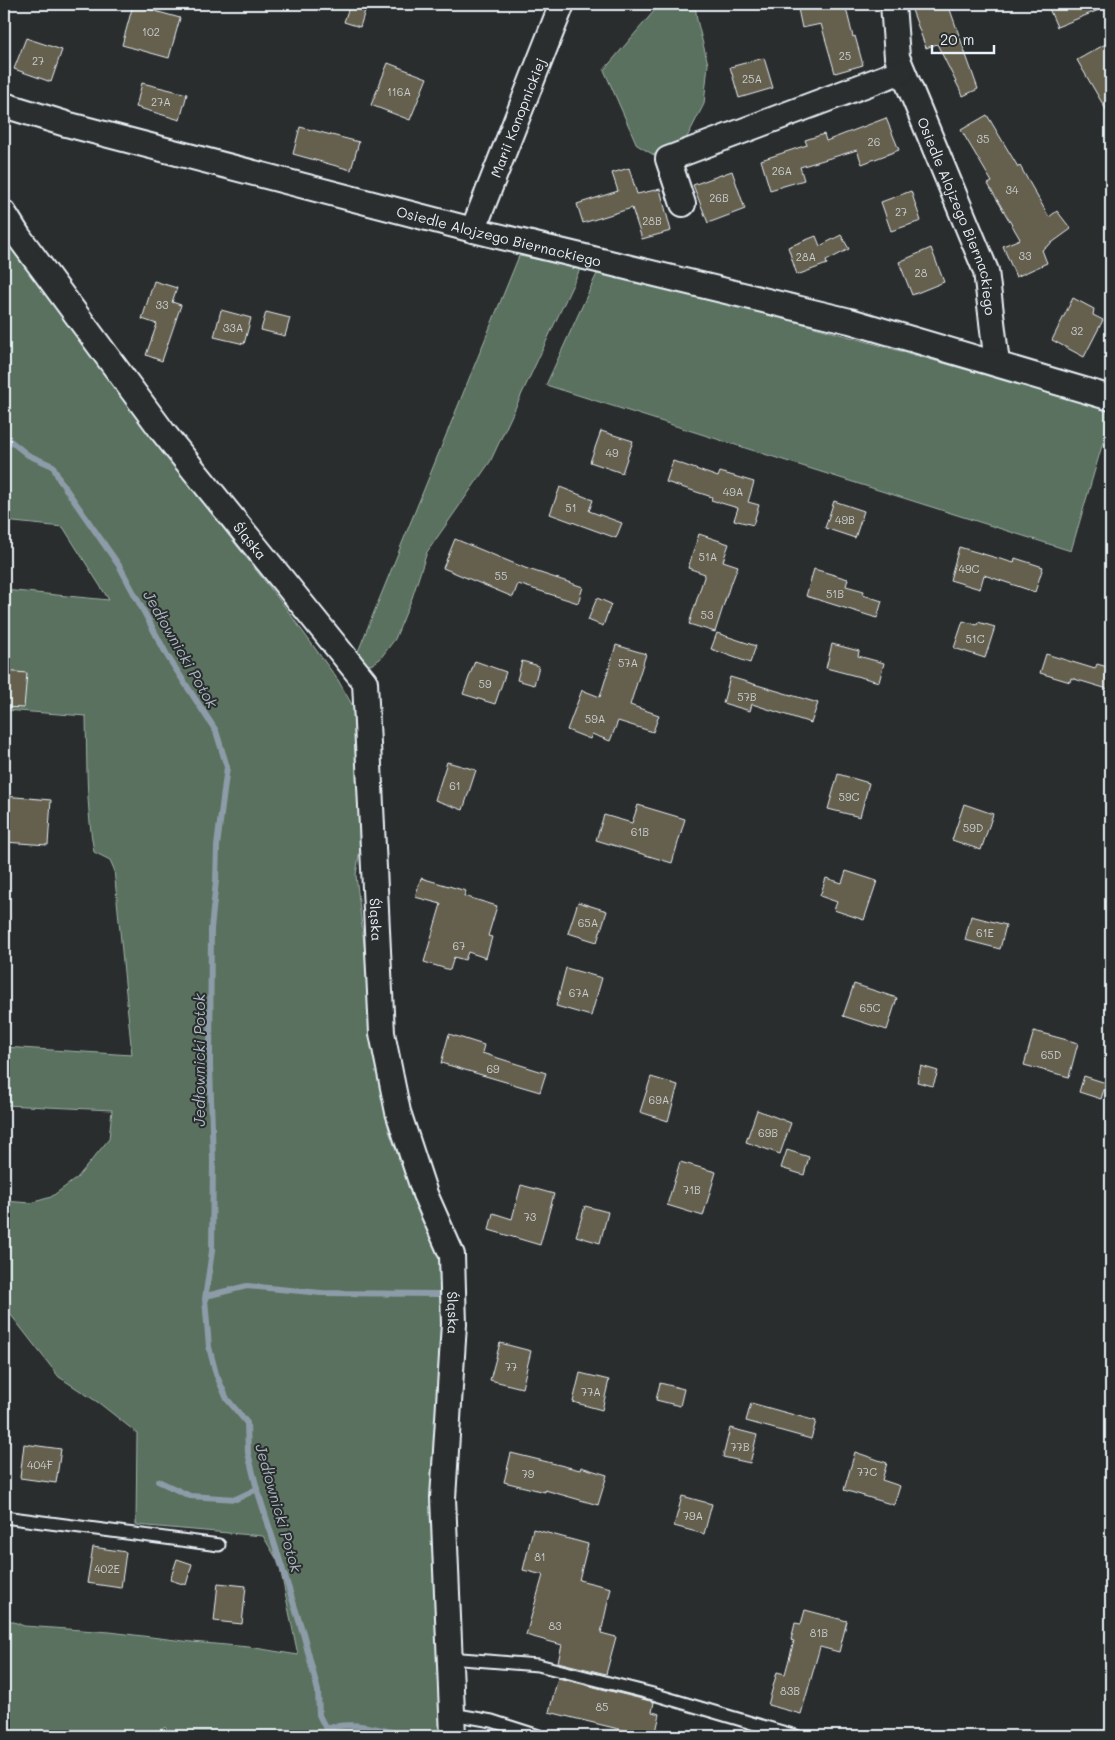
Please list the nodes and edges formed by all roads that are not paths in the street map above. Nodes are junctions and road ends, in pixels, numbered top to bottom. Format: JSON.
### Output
{"nodes":[{"id":1,"x":562,"y":4,"type":"edge"},
{"id":2,"x":893,"y":4,"type":"edge"},
{"id":3,"x":902,"y":72,"type":"junction"},
{"id":4,"x":4,"y":106,"type":"edge"},
{"id":5,"x":684,"y":204,"type":"dead end"},
{"id":6,"x":4,"y":213,"type":"edge"},
{"id":7,"x":473,"y":230,"type":"junction"},
{"id":8,"x":997,"y":364,"type":"junction"},
{"id":9,"x":1111,"y":398,"type":"edge"},
{"id":10,"x":4,"y":1517,"type":"edge"},
{"id":11,"x":219,"y":1545,"type":"dead end"},
{"id":12,"x":449,"y":1658,"type":"junction"},
{"id":13,"x":453,"y":1725,"type":"edge"},
{"id":14,"x":540,"y":1736,"type":"edge"},
{"id":15,"x":796,"y":1736,"type":"edge"}],
"edges":[{"from":1,"to":7,"type":"street","name":"Marii Konopnickiej"},
{"from":2,"to":3,"type":"street","name":"Osiedle Alojzego Biernackiego"},
{"from":3,"to":5,"type":"street"},
{"from":3,"to":8,"type":"street","name":"Osiedle Alojzego Biernackiego"},
{"from":4,"to":7,"type":"street","name":"Osiedle Alojzego Biernackiego"},
{"from":6,"to":12,"type":"street","name":"Śląska"},
{"from":7,"to":8,"type":"street","name":"Osiedle Alojzego Biernackiego"},
{"from":8,"to":9,"type":"street","name":"Osiedle Alojzego Biernackiego"},
{"from":10,"to":11,"type":"lane"},
{"from":12,"to":13,"type":"street","name":"Śląska"},
{"from":12,"to":15,"type":"lane"},
{"from":13,"to":14,"type":"lane"}]}
